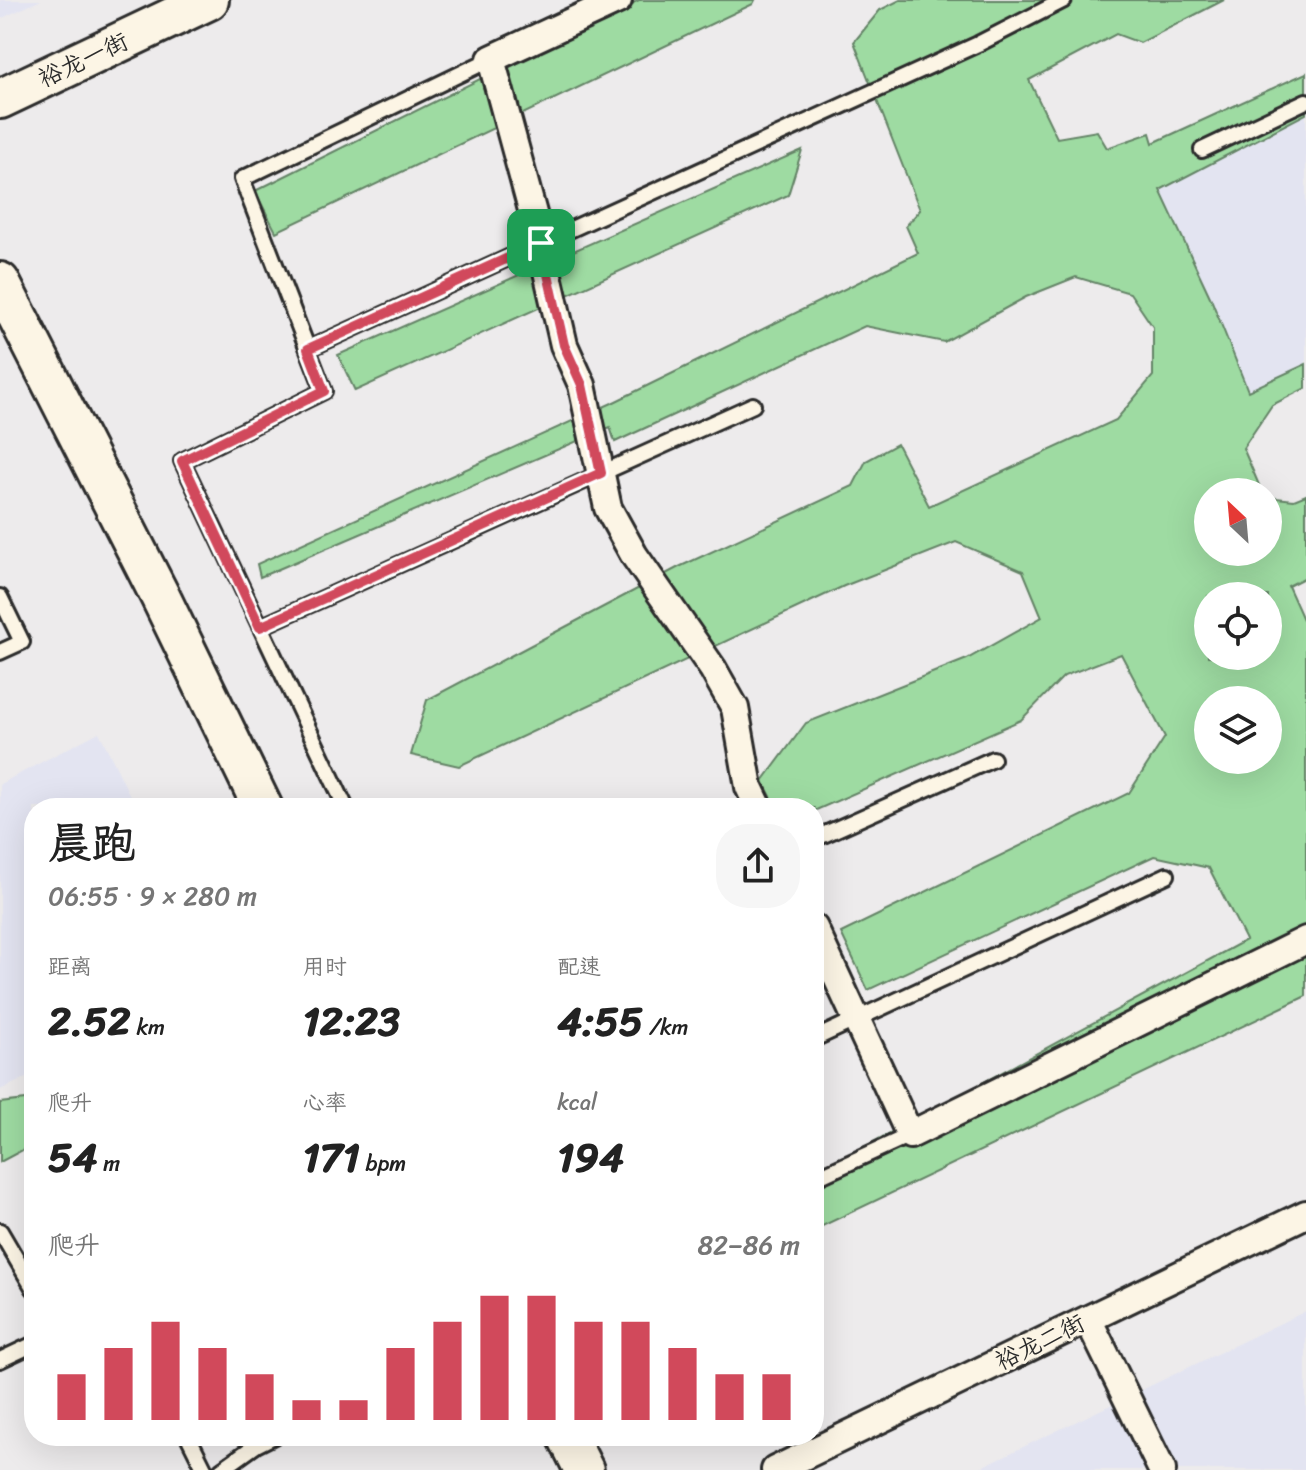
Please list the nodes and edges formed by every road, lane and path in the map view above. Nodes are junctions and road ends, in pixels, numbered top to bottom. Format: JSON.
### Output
{"nodes":[{"id":1,"x":209,"y":0,"type":"edge"},
{"id":2,"x":618,"y":0,"type":"edge"},
{"id":3,"x":1064,"y":0,"type":"edge"},
{"id":4,"x":491,"y":59,"type":"junction"},
{"id":5,"x":0,"y":99,"type":"edge"},
{"id":6,"x":1306,"y":101,"type":"edge"},
{"id":7,"x":1202,"y":150,"type":"dead end"},
{"id":8,"x":541,"y":243,"type":"junction"},
{"id":9,"x":0,"y":282,"type":"edge"},
{"id":10,"x":308,"y":349,"type":"junction"},
{"id":11,"x":753,"y":405,"type":"dead end"},
{"id":12,"x":601,"y":473,"type":"junction"},
{"id":13,"x":0,"y":597,"type":"edge"},
{"id":14,"x":260,"y":627,"type":"junction"},
{"id":15,"x":0,"y":652,"type":"edge"},
{"id":16,"x":993,"y":759,"type":"dead end"},
{"id":17,"x":258,"y":798,"type":"edge"},
{"id":18,"x":341,"y":798,"type":"edge"},
{"id":19,"x":754,"y":798,"type":"edge"},
{"id":20,"x":824,"y":835,"type":"edge"},
{"id":21,"x":1167,"y":875,"type":"dead end"},
{"id":22,"x":1306,"y":940,"type":"edge"},
{"id":23,"x":824,"y":954,"type":"edge"},
{"id":24,"x":856,"y":1019,"type":"junction"},
{"id":25,"x":824,"y":1034,"type":"edge"},
{"id":26,"x":910,"y":1135,"type":"junction"},
{"id":27,"x":824,"y":1174,"type":"edge"},
{"id":28,"x":1306,"y":1214,"type":"edge"},
{"id":29,"x":0,"y":1231,"type":"edge"},
{"id":30,"x":24,"y":1272,"type":"edge"},
{"id":31,"x":1088,"y":1319,"type":"junction"},
{"id":32,"x":24,"y":1349,"type":"edge"},
{"id":33,"x":0,"y":1360,"type":"edge"},
{"id":34,"x":193,"y":1446,"type":"edge"},
{"id":35,"x":255,"y":1446,"type":"edge"},
{"id":36,"x":572,"y":1446,"type":"edge"},
{"id":37,"x":205,"y":1470,"type":"edge"},
{"id":38,"x":221,"y":1470,"type":"edge"},
{"id":39,"x":584,"y":1470,"type":"edge"},
{"id":40,"x":775,"y":1470,"type":"edge"},
{"id":41,"x":1162,"y":1470,"type":"edge"}],
"edges":[{"from":1,"to":5,"type":"street","name":"裕龙一街"},
{"from":2,"to":4,"type":"street"},
{"from":3,"to":8,"type":"lane"},
{"from":4,"to":8,"type":"street"},
{"from":4,"to":10,"type":"lane"},
{"from":6,"to":7,"type":"lane"},
{"from":8,"to":10,"type":"lane"},
{"from":8,"to":12,"type":"street"},
{"from":9,"to":17,"type":"street"},
{"from":10,"to":14,"type":"lane"},
{"from":11,"to":12,"type":"lane"},
{"from":12,"to":14,"type":"lane"},
{"from":12,"to":19,"type":"street"},
{"from":13,"to":15,"type":"lane"},
{"from":14,"to":18,"type":"lane"},
{"from":16,"to":20,"type":"lane"},
{"from":21,"to":24,"type":"lane"},
{"from":22,"to":26,"type":"street"},
{"from":23,"to":24,"type":"street"},
{"from":24,"to":25,"type":"lane"},
{"from":24,"to":26,"type":"street"},
{"from":26,"to":27,"type":"lane"},
{"from":28,"to":31,"type":"street","name":"裕龙二街"},
{"from":29,"to":30,"type":"lane"},
{"from":31,"to":40,"type":"street","name":"裕龙二街"},
{"from":31,"to":41,"type":"street"},
{"from":32,"to":33,"type":"lane"},
{"from":34,"to":37,"type":"lane"},
{"from":35,"to":38,"type":"lane"},
{"from":36,"to":39,"type":"street"}]}
